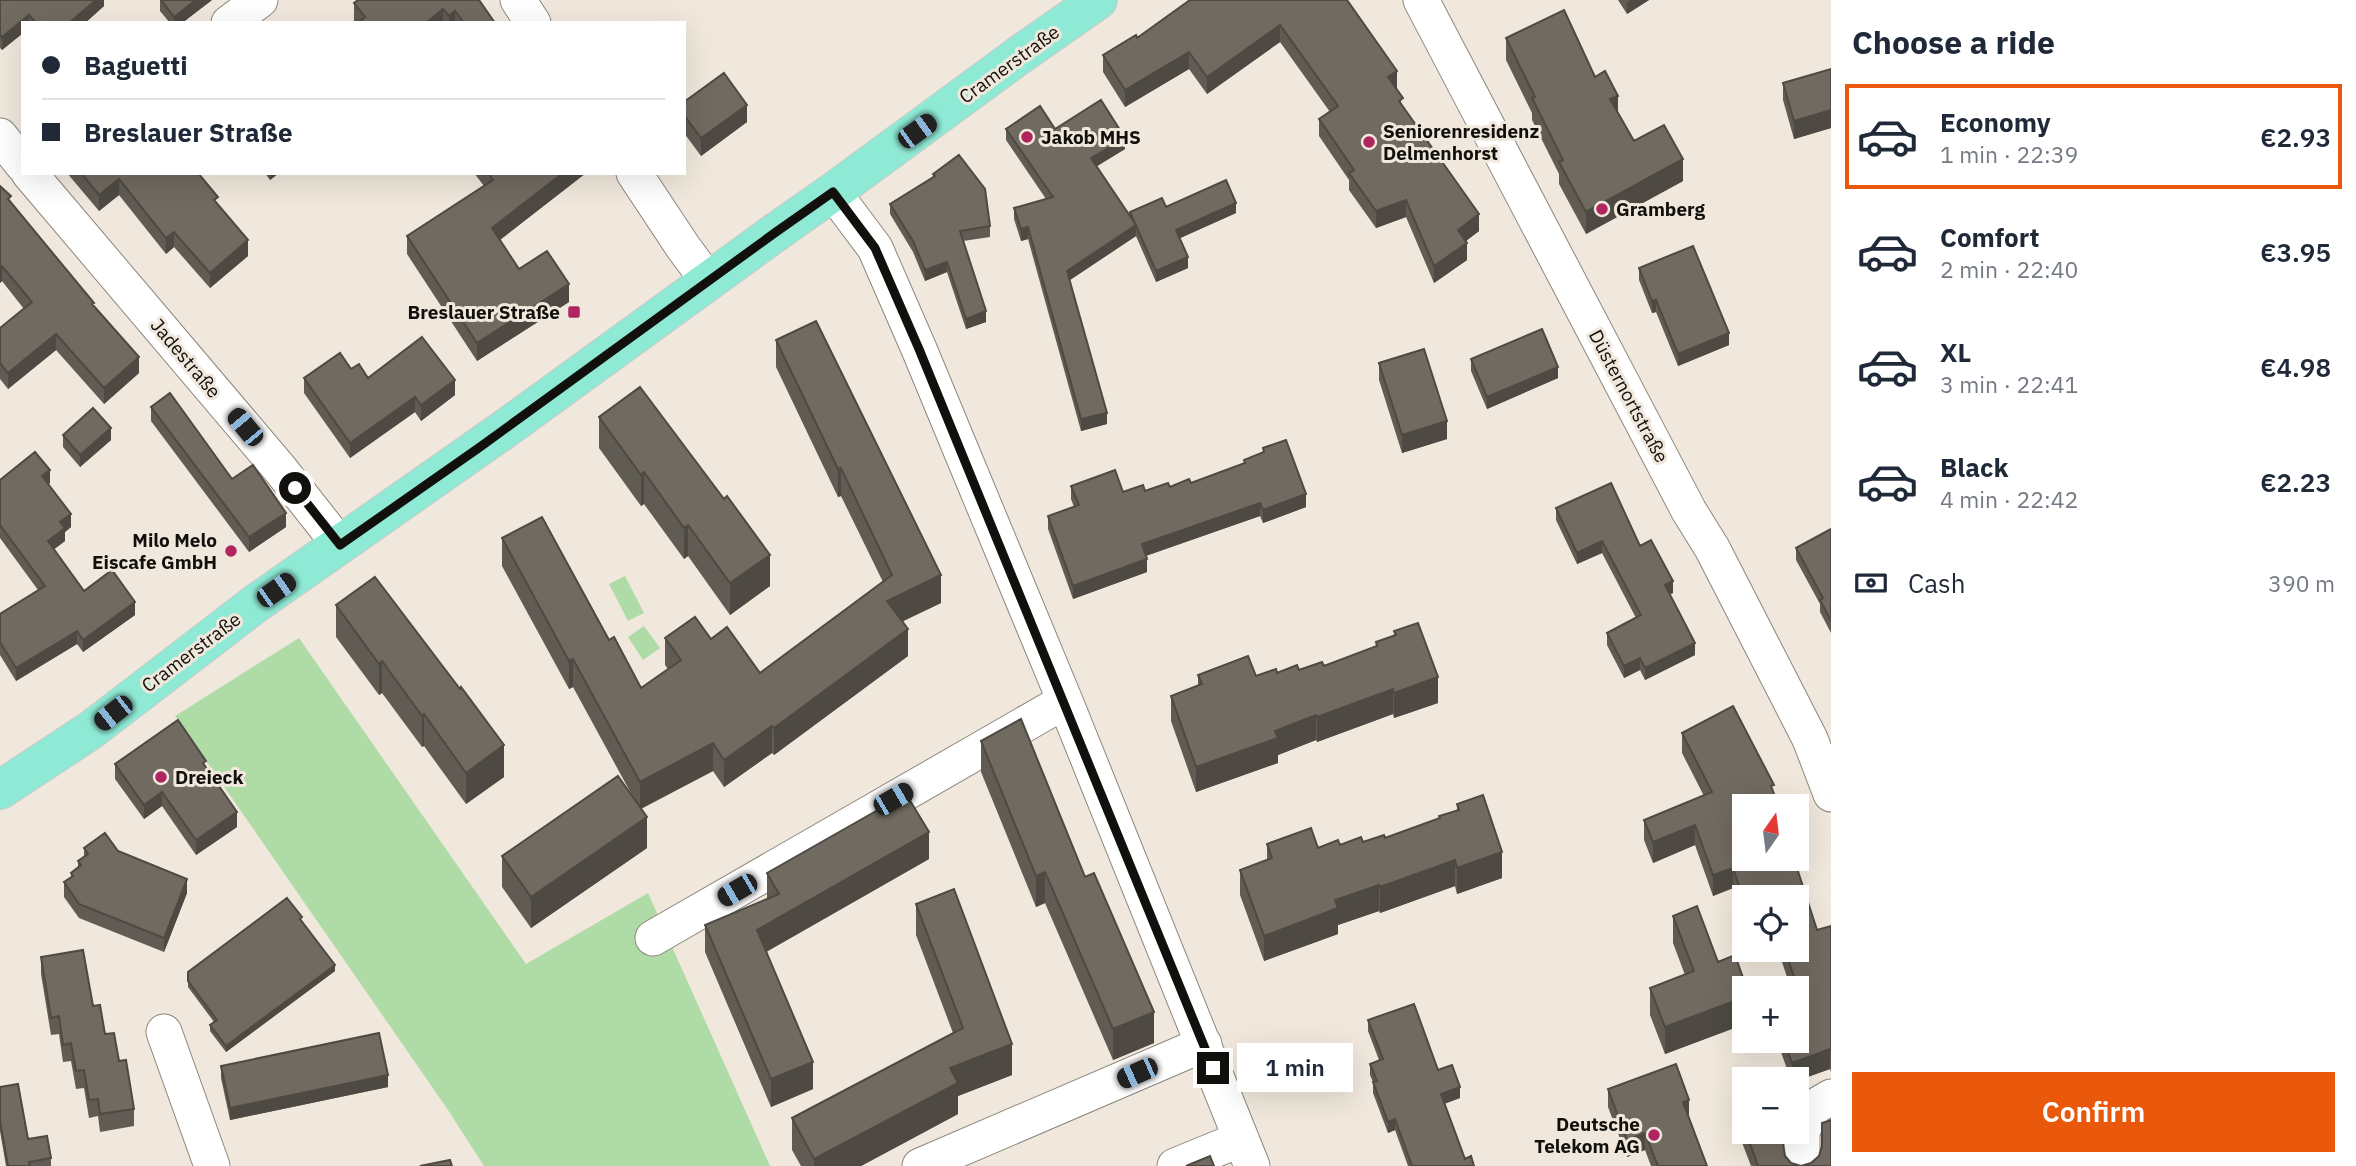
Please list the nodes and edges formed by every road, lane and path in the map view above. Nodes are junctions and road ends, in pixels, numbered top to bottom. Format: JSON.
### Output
{"nodes":[{"id":1,"x":260,"y":0,"type":"edge"},
{"id":2,"x":518,"y":0,"type":"edge"},
{"id":3,"x":1098,"y":0,"type":"edge"},
{"id":4,"x":1421,"y":0,"type":"edge"},
{"id":5,"x":232,"y":21,"type":"edge"},
{"id":6,"x":532,"y":21,"type":"edge"},
{"id":7,"x":0,"y":136,"type":"edge"},
{"id":8,"x":21,"y":162,"type":"edge"},
{"id":9,"x":31,"y":175,"type":"edge"},
{"id":10,"x":635,"y":175,"type":"edge"},
{"id":11,"x":833,"y":192,"type":"junction"},
{"id":12,"x":709,"y":282,"type":"junction"},
{"id":13,"x":340,"y":545,"type":"junction"},
{"id":14,"x":1065,"y":701,"type":"junction"},
{"id":15,"x":0,"y":790,"type":"edge"},
{"id":16,"x":1831,"y":794,"type":"edge"},
{"id":17,"x":653,"y":938,"type":"dead end"},
{"id":18,"x":164,"y":1032,"type":"dead end"},
{"id":19,"x":1204,"y":1044,"type":"junction"},
{"id":20,"x":1831,"y":1097,"type":"edge"},
{"id":21,"x":1247,"y":1153,"type":"edge"},
{"id":22,"x":212,"y":1166,"type":"edge"},
{"id":23,"x":920,"y":1166,"type":"edge"},
{"id":24,"x":1175,"y":1166,"type":"edge"},
{"id":25,"x":1802,"y":1166,"type":"edge"}],
"edges":[{"from":1,"to":5,"type":"street"},
{"from":2,"to":6,"type":"street"},
{"from":3,"to":11,"type":"main road","name":"Cramerstraße"},
{"from":4,"to":16,"type":"street","name":"Düsternortstraße"},
{"from":7,"to":8,"type":"street"},
{"from":9,"to":13,"type":"street","name":"Jadestraße"},
{"from":10,"to":12,"type":"street"},
{"from":11,"to":12,"type":"main road","name":"Cramerstraße"},
{"from":11,"to":14,"type":"street"},
{"from":12,"to":13,"type":"main road","name":"Cramerstraße"},
{"from":13,"to":15,"type":"main road","name":"Cramerstraße"},
{"from":14,"to":17,"type":"street"},
{"from":14,"to":19,"type":"street"},
{"from":18,"to":22,"type":"street"},
{"from":19,"to":21,"type":"street"},
{"from":19,"to":23,"type":"street"},
{"from":20,"to":25,"type":"street"},
{"from":21,"to":24,"type":"street"}]}
